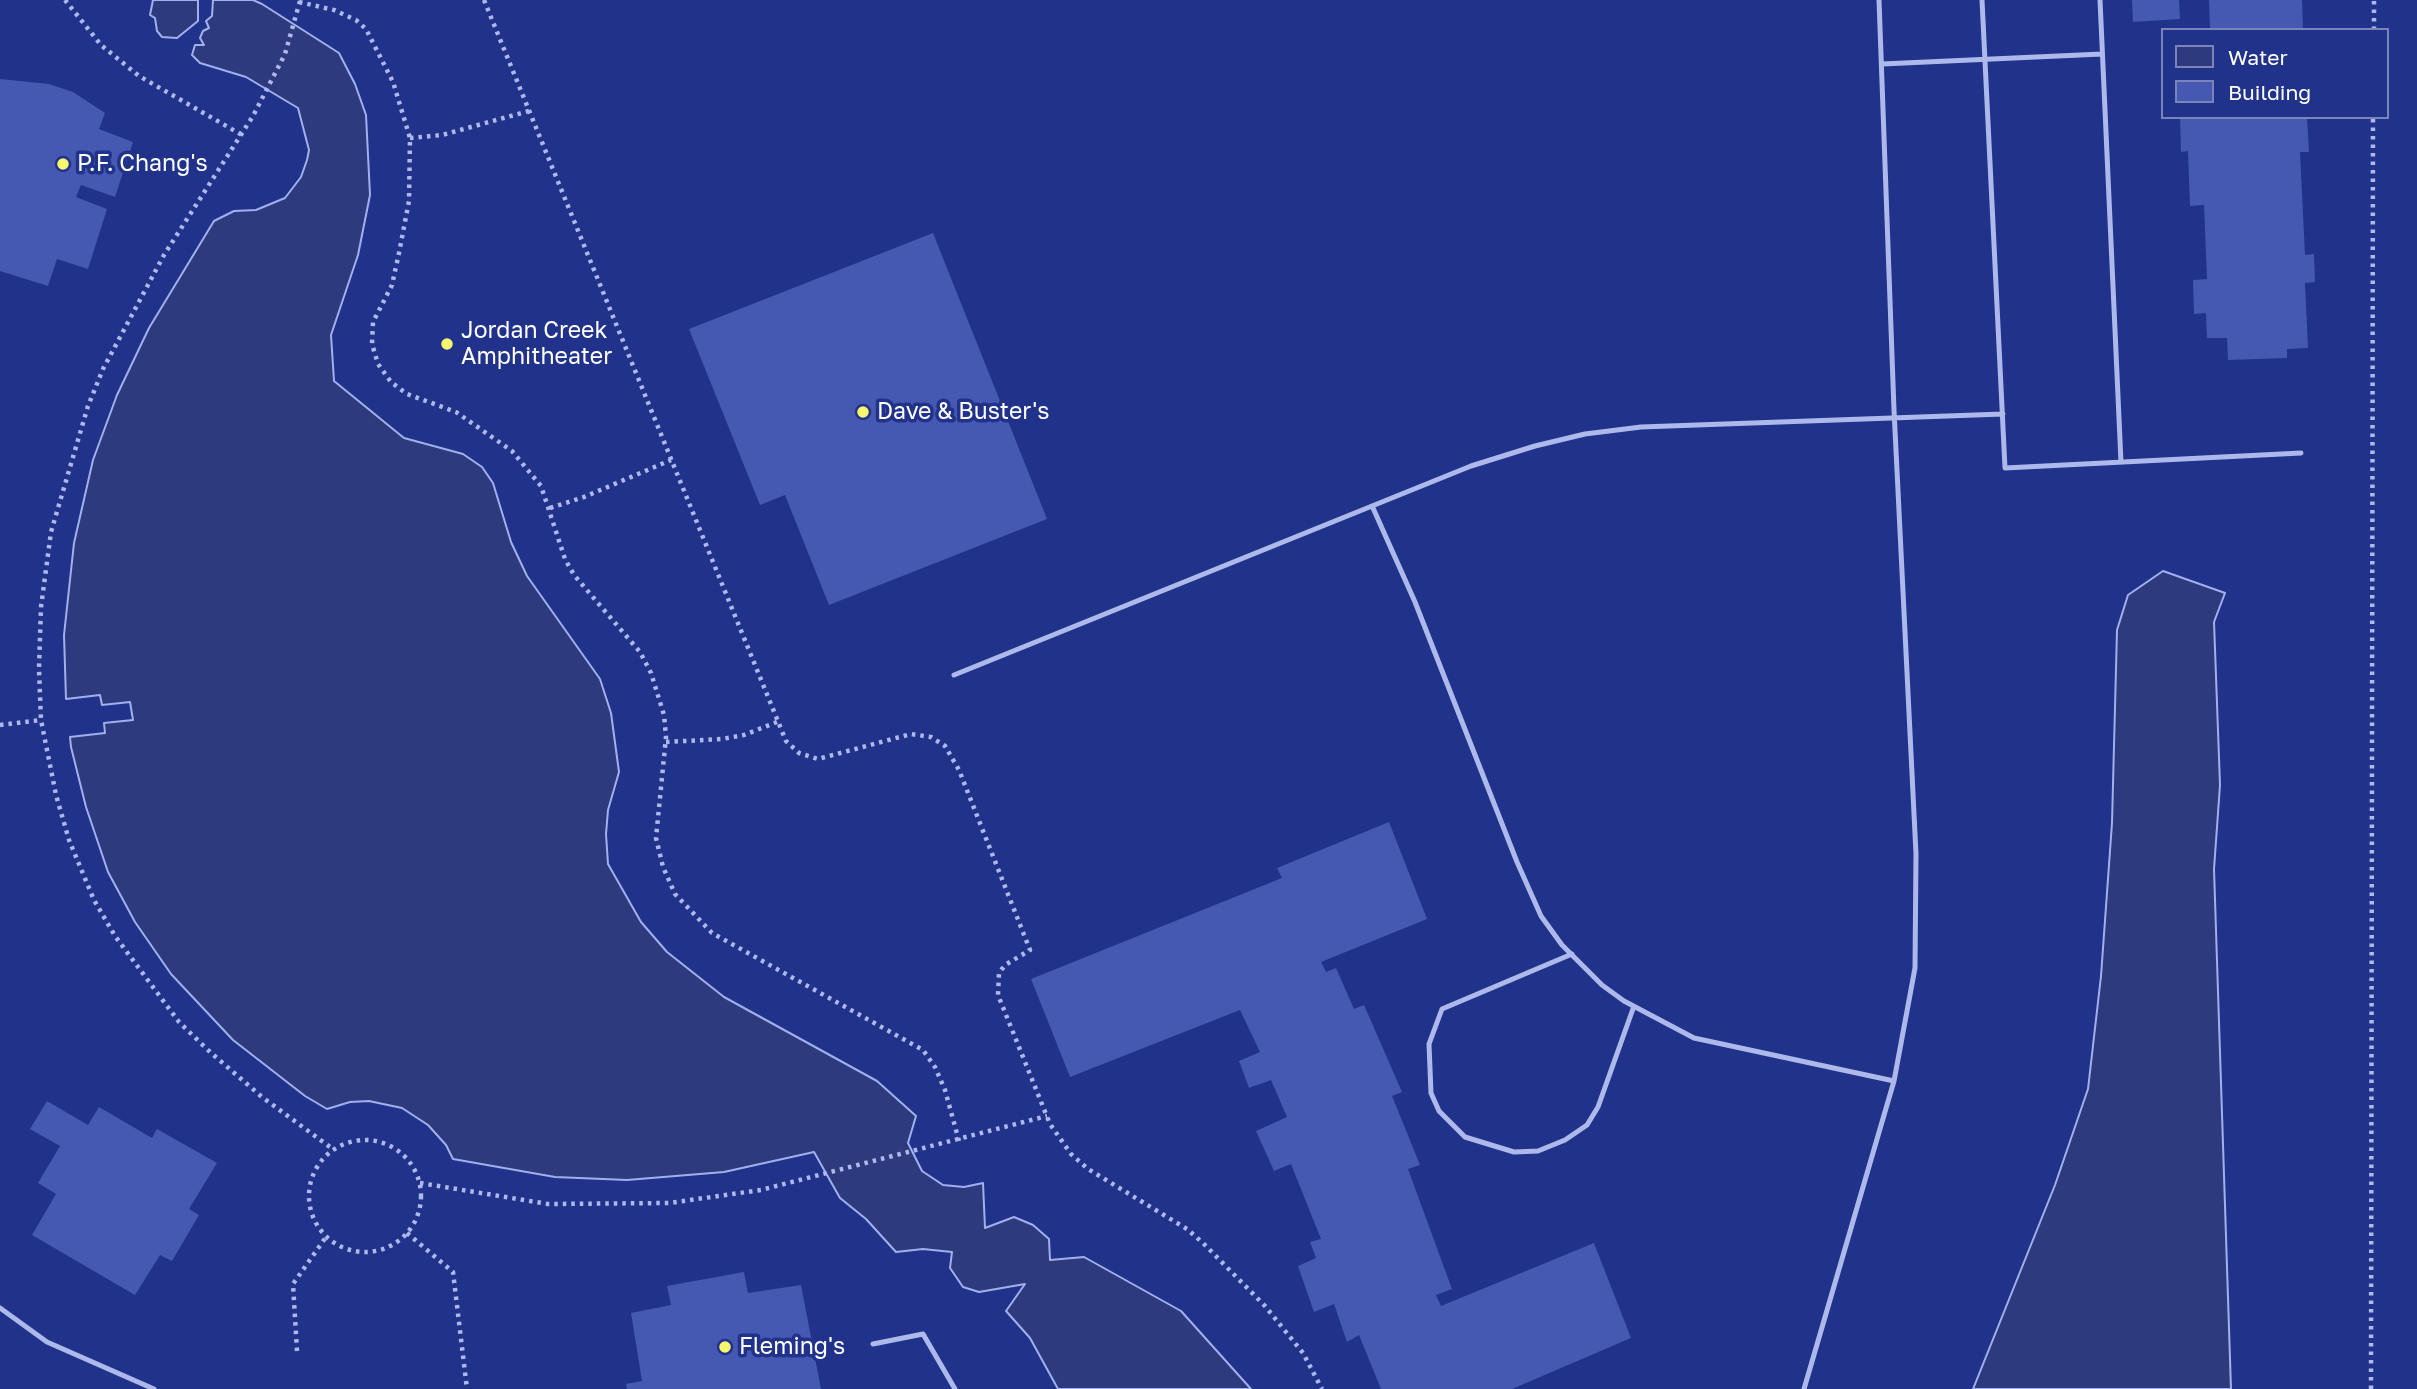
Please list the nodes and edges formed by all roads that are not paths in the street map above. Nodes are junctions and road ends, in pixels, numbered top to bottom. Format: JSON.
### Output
{"nodes":[{"id":1,"x":1879,"y":0,"type":"edge"},
{"id":2,"x":1982,"y":0,"type":"edge"},
{"id":3,"x":2100,"y":0,"type":"edge"},
{"id":4,"x":2102,"y":54,"type":"junction"},
{"id":5,"x":1985,"y":59,"type":"junction"},
{"id":6,"x":1882,"y":64,"type":"junction"},
{"id":7,"x":2003,"y":414,"type":"junction"},
{"id":8,"x":1896,"y":418,"type":"junction"},
{"id":9,"x":2301,"y":453,"type":"dead end"},
{"id":10,"x":2121,"y":462,"type":"junction"},
{"id":11,"x":1373,"y":508,"type":"junction"},
{"id":12,"x":954,"y":675,"type":"dead end"},
{"id":13,"x":1572,"y":954,"type":"junction"},
{"id":14,"x":1634,"y":1006,"type":"junction"},
{"id":15,"x":1894,"y":1081,"type":"junction"},
{"id":16,"x":0,"y":1308,"type":"edge"},
{"id":17,"x":873,"y":1344,"type":"dead end"},
{"id":18,"x":154,"y":1389,"type":"edge"},
{"id":19,"x":955,"y":1389,"type":"edge"},
{"id":20,"x":1804,"y":1389,"type":"edge"}],
"edges":[{"from":1,"to":6,"type":"lane"},
{"from":2,"to":5,"type":"lane"},
{"from":3,"to":4,"type":"lane"},
{"from":4,"to":5,"type":"lane"},
{"from":4,"to":10,"type":"lane"},
{"from":5,"to":6,"type":"lane"},
{"from":5,"to":7,"type":"lane"},
{"from":6,"to":8,"type":"lane"},
{"from":7,"to":8,"type":"lane"},
{"from":7,"to":10,"type":"lane"},
{"from":8,"to":11,"type":"lane"},
{"from":8,"to":15,"type":"lane"},
{"from":9,"to":10,"type":"lane"},
{"from":11,"to":12,"type":"lane"},
{"from":11,"to":13,"type":"lane"},
{"from":13,"to":14,"type":"lane"},
{"from":13,"to":14,"type":"lane"},
{"from":14,"to":15,"type":"lane"},
{"from":15,"to":20,"type":"lane"},
{"from":16,"to":18,"type":"lane"},
{"from":17,"to":19,"type":"lane"}]}
